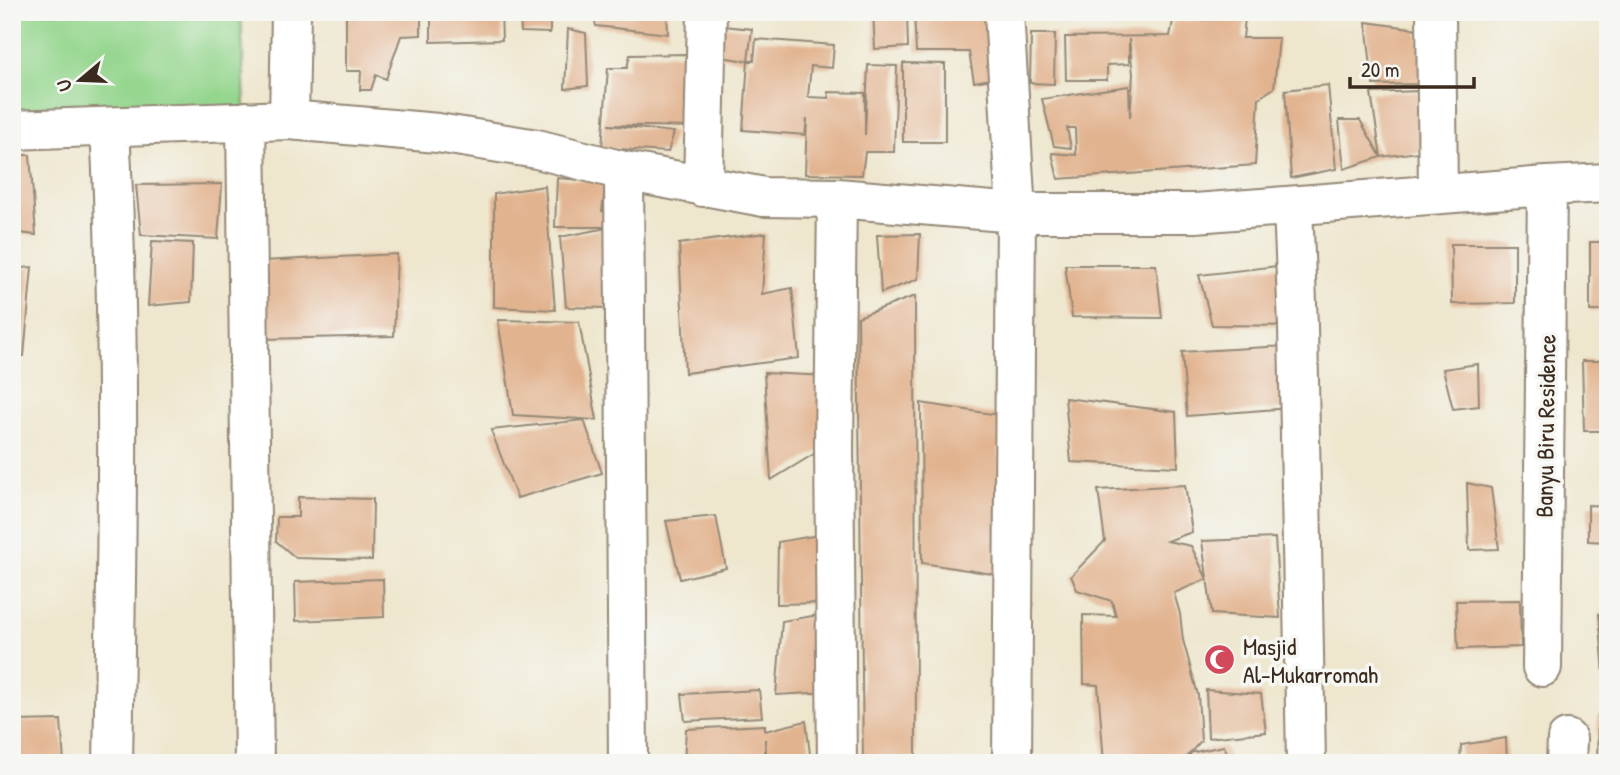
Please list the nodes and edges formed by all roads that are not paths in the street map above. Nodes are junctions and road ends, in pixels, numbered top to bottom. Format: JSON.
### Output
{"nodes":[{"id":1,"x":291,"y":12,"type":"edge"},
{"id":2,"x":708,"y":12,"type":"edge"},
{"id":3,"x":1004,"y":12,"type":"edge"},
{"id":4,"x":1436,"y":12,"type":"edge"},
{"id":5,"x":289,"y":120,"type":"junction"},
{"id":6,"x":246,"y":121,"type":"junction"},
{"id":7,"x":110,"y":127,"type":"junction"},
{"id":8,"x":12,"y":130,"type":"edge"},
{"id":9,"x":624,"y":171,"type":"junction"},
{"id":10,"x":1608,"y":183,"type":"edge"},
{"id":11,"x":1547,"y":186,"type":"junction"},
{"id":12,"x":703,"y":187,"type":"junction"},
{"id":13,"x":1438,"y":194,"type":"junction"},
{"id":14,"x":837,"y":198,"type":"junction"},
{"id":15,"x":1293,"y":206,"type":"junction"},
{"id":16,"x":1016,"y":213,"type":"junction"},
{"id":17,"x":1542,"y":667,"type":"dead end"},
{"id":18,"x":113,"y":763,"type":"edge"},
{"id":19,"x":254,"y":763,"type":"edge"},
{"id":20,"x":628,"y":763,"type":"edge"},
{"id":21,"x":837,"y":763,"type":"edge"},
{"id":22,"x":1012,"y":763,"type":"edge"},
{"id":23,"x":1306,"y":763,"type":"edge"}],
"edges":[{"from":1,"to":5,"type":"street"},
{"from":2,"to":12,"type":"street"},
{"from":3,"to":16,"type":"street"},
{"from":4,"to":13,"type":"street"},
{"from":5,"to":6,"type":"street"},
{"from":5,"to":9,"type":"street"},
{"from":6,"to":7,"type":"street"},
{"from":6,"to":19,"type":"street"},
{"from":7,"to":8,"type":"street"},
{"from":7,"to":18,"type":"street"},
{"from":9,"to":12,"type":"street"},
{"from":9,"to":20,"type":"street"},
{"from":10,"to":11,"type":"street"},
{"from":11,"to":13,"type":"street"},
{"from":11,"to":17,"type":"street","name":"Banyu Biru Residence"},
{"from":12,"to":14,"type":"street"},
{"from":13,"to":15,"type":"street"},
{"from":14,"to":16,"type":"street"},
{"from":14,"to":21,"type":"street"},
{"from":15,"to":16,"type":"street"},
{"from":15,"to":23,"type":"street"},
{"from":16,"to":22,"type":"street"}]}
